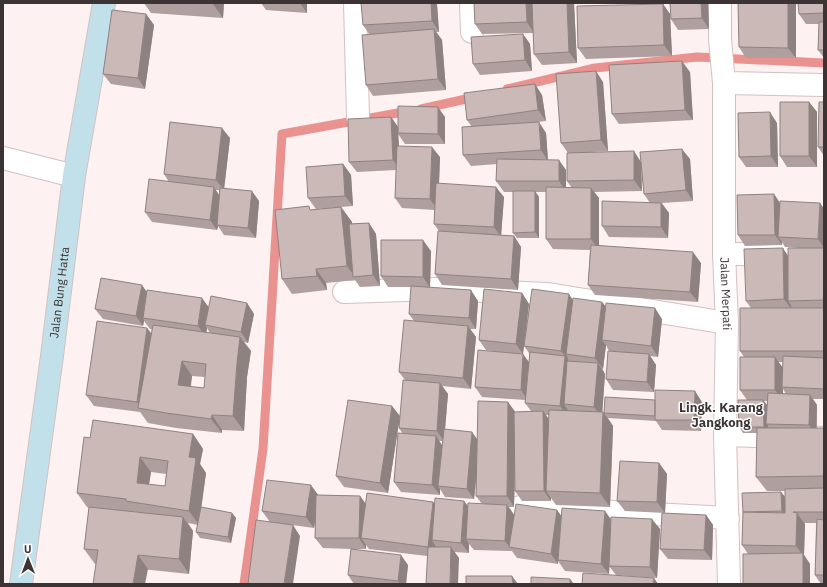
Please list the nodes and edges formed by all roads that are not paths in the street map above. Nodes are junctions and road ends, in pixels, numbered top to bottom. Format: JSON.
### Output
{"nodes":[{"id":1,"x":104,"y":3,"type":"edge"},
{"id":2,"x":355,"y":3,"type":"edge"},
{"id":3,"x":471,"y":3,"type":"edge"},
{"id":4,"x":720,"y":3,"type":"edge"},
{"id":5,"x":472,"y":32,"type":"dead end"},
{"id":6,"x":723,"y":77,"type":"junction"},
{"id":7,"x":824,"y":85,"type":"edge"},
{"id":8,"x":358,"y":117,"type":"edge"},
{"id":9,"x":3,"y":158,"type":"edge"},
{"id":10,"x":74,"y":176,"type":"junction"},
{"id":11,"x":724,"y":254,"type":"junction"},
{"id":12,"x":824,"y":254,"type":"edge"},
{"id":13,"x":344,"y":292,"type":"dead end"},
{"id":14,"x":727,"y":323,"type":"junction"},
{"id":15,"x":725,"y":435,"type":"junction"},
{"id":16,"x":824,"y":438,"type":"edge"},
{"id":17,"x":519,"y":508,"type":"edge"},
{"id":18,"x":728,"y":518,"type":"junction"},
{"id":19,"x":21,"y":584,"type":"edge"},
{"id":20,"x":729,"y":584,"type":"edge"}],
"edges":[{"from":1,"to":10,"type":"main road","name":"Jalan Bung Hatta"},
{"from":2,"to":8,"type":"street"},
{"from":3,"to":5,"type":"street"},
{"from":4,"to":6,"type":"street","name":"Jalan Merpati"},
{"from":6,"to":7,"type":"street"},
{"from":6,"to":11,"type":"street","name":"Jalan Merpati"},
{"from":9,"to":10,"type":"street"},
{"from":10,"to":19,"type":"main road","name":"Jalan Bung Hatta"},
{"from":11,"to":12,"type":"street"},
{"from":11,"to":14,"type":"street","name":"Jalan Merpati"},
{"from":13,"to":14,"type":"street"},
{"from":14,"to":15,"type":"street","name":"Jalan Merpati"},
{"from":15,"to":16,"type":"street"},
{"from":15,"to":18,"type":"street","name":"Jalan Merpati"},
{"from":17,"to":18,"type":"street"},
{"from":18,"to":20,"type":"street","name":"Jalan Merpati"}]}
